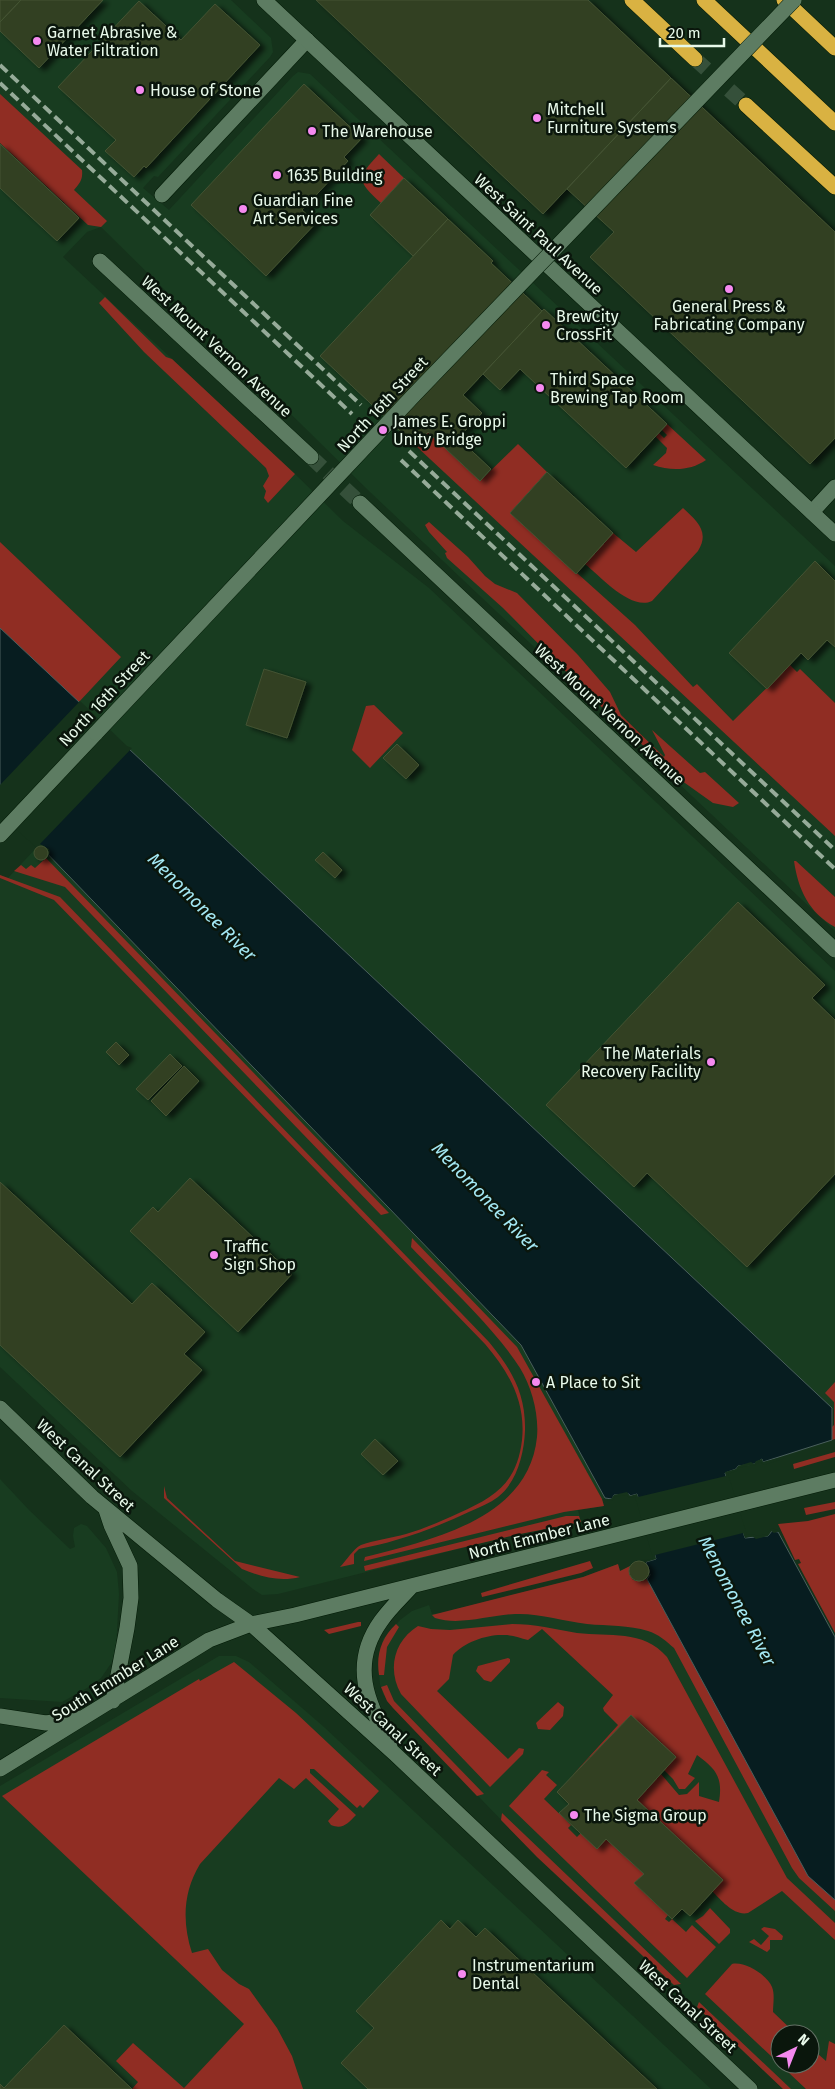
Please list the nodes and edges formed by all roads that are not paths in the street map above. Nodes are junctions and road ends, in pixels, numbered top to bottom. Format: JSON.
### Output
{"nodes":[{"id":1,"x":264,"y":0,"type":"edge"},
{"id":2,"x":632,"y":0,"type":"edge"},
{"id":3,"x":704,"y":0,"type":"edge"},
{"id":4,"x":784,"y":0,"type":"edge"},
{"id":5,"x":794,"y":0,"type":"edge"},
{"id":6,"x":307,"y":40,"type":"junction"},
{"id":7,"x":835,"y":48,"type":"edge"},
{"id":8,"x":696,"y":59,"type":"tunnel mouth"},
{"id":9,"x":746,"y":105,"type":"tunnel mouth"},
{"id":10,"x":833,"y":121,"type":"edge"},
{"id":11,"x":835,"y":187,"type":"edge"},
{"id":12,"x":162,"y":195,"type":"dead end"},
{"id":13,"x":100,"y":261,"type":"dead end"},
{"id":14,"x":311,"y":457,"type":"tunnel mouth"},
{"id":15,"x":835,"y":488,"type":"edge"},
{"id":16,"x":360,"y":503,"type":"tunnel mouth"},
{"id":17,"x":812,"y":512,"type":"junction"},
{"id":18,"x":835,"y":534,"type":"edge"},
{"id":19,"x":0,"y":835,"type":"edge"},
{"id":20,"x":835,"y":950,"type":"edge"},
{"id":21,"x":0,"y":1408,"type":"edge"},
{"id":22,"x":835,"y":1480,"type":"edge"},
{"id":23,"x":106,"y":1509,"type":"junction"},
{"id":24,"x":412,"y":1586,"type":"junction"},
{"id":25,"x":251,"y":1624,"type":"junction"},
{"id":26,"x":113,"y":1701,"type":"junction"},
{"id":27,"x":0,"y":1716,"type":"edge"},
{"id":28,"x":85,"y":1718,"type":"junction"},
{"id":29,"x":395,"y":1754,"type":"junction"},
{"id":30,"x":0,"y":1769,"type":"edge"},
{"id":31,"x":750,"y":2089,"type":"edge"}],
"edges":[{"from":1,"to":6,"type":"street","name":"West Saint Paul Avenue"},
{"from":2,"to":8,"type":"highway"},
{"from":3,"to":10,"type":"highway"},
{"from":4,"to":7,"type":"highway"},
{"from":5,"to":19,"type":"street","name":"North 16th Street","bridge":true},
{"from":6,"to":12,"type":"street"},
{"from":6,"to":17,"type":"street","name":"West Saint Paul Avenue"},
{"from":9,"to":11,"type":"highway"},
{"from":13,"to":14,"type":"street","name":"West Mount Vernon Avenue"},
{"from":15,"to":17,"type":"street"},
{"from":16,"to":20,"type":"street","name":"West Mount Vernon Avenue"},
{"from":17,"to":18,"type":"street","name":"West Saint Paul Avenue"},
{"from":21,"to":23,"type":"street","name":"West Canal Street"},
{"from":22,"to":24,"type":"street","name":"North Emmber Lane"},
{"from":23,"to":25,"type":"street","name":"West Canal Street"},
{"from":23,"to":26,"type":"street"},
{"from":24,"to":25,"type":"street","name":"North Emmber Lane"},
{"from":24,"to":29,"type":"street"},
{"from":25,"to":26,"type":"street","name":"South Emmber Lane"},
{"from":25,"to":29,"type":"street","name":"West Canal Street"},
{"from":26,"to":28,"type":"street","name":"South Emmber Lane"},
{"from":27,"to":28,"type":"street"},
{"from":28,"to":30,"type":"street","name":"South Emmber Lane"},
{"from":29,"to":31,"type":"street","name":"West Canal Street"}]}
